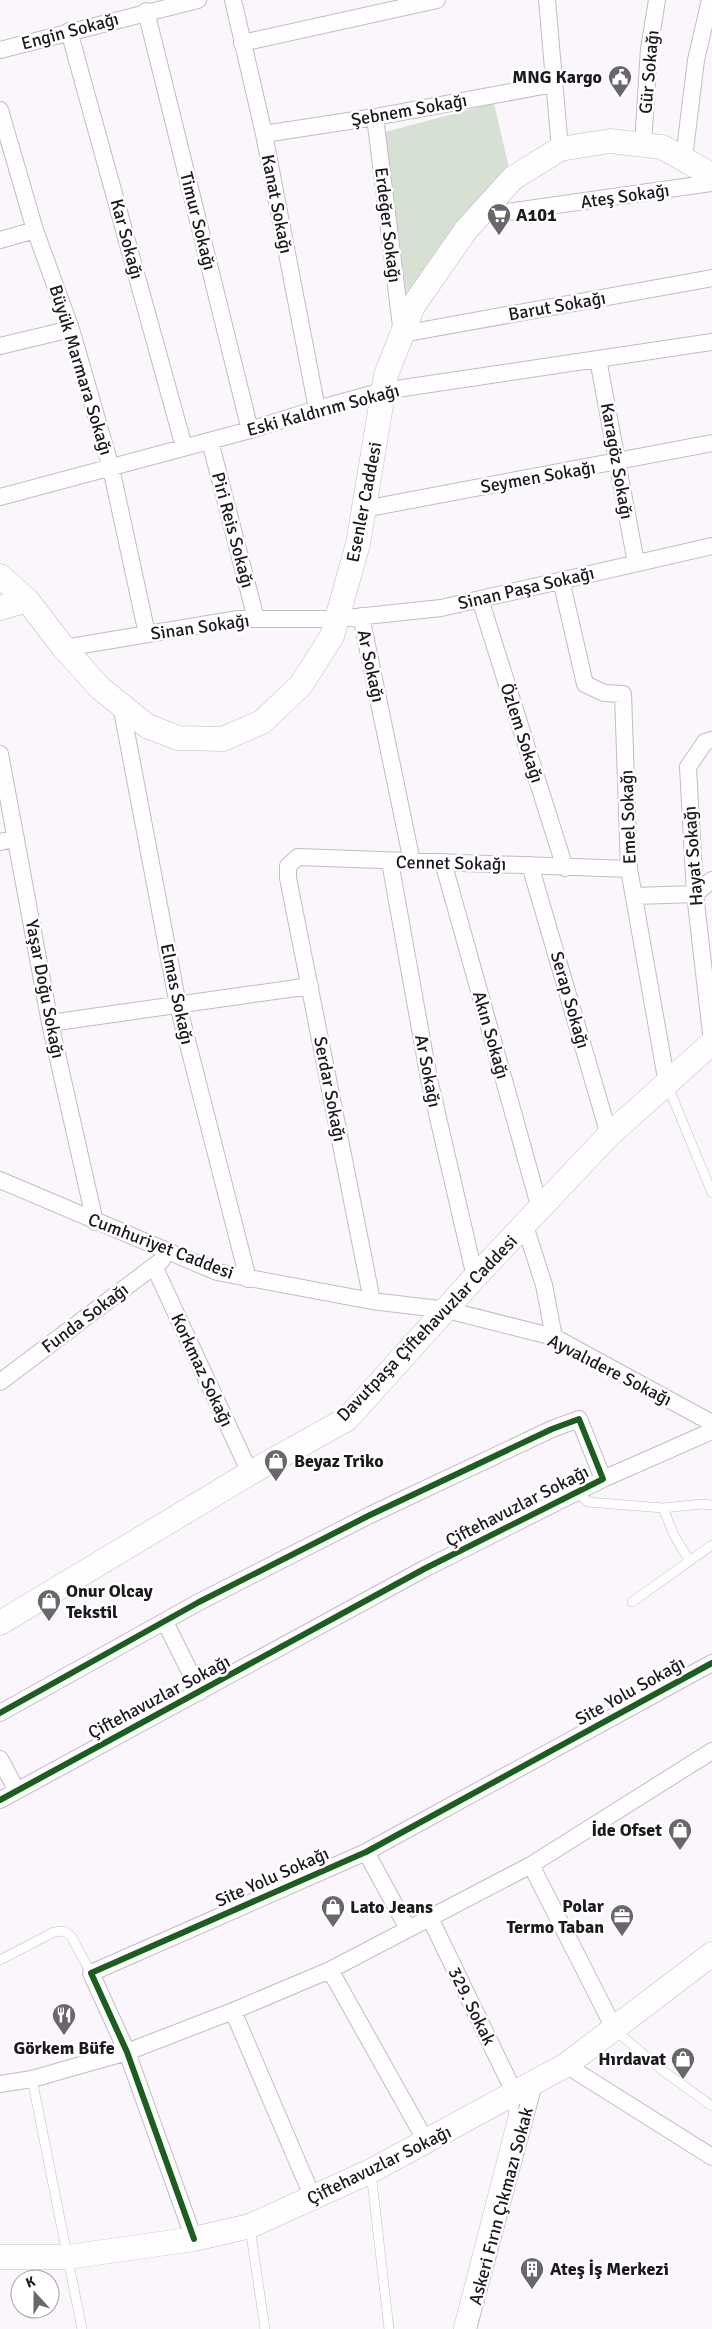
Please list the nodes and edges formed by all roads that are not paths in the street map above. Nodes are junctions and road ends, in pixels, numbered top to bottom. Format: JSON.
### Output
{"nodes":[{"id":1,"x":198,"y":0,"type":"edge"},
{"id":2,"x":233,"y":0,"type":"edge"},
{"id":3,"x":437,"y":0,"type":"edge"},
{"id":4,"x":547,"y":0,"type":"edge"},
{"id":5,"x":657,"y":0,"type":"edge"},
{"id":6,"x":710,"y":0,"type":"edge"},
{"id":7,"x":146,"y":11,"type":"junction"},
{"id":8,"x":69,"y":31,"type":"junction"},
{"id":9,"x":242,"y":43,"type":"junction"},
{"id":10,"x":0,"y":50,"type":"edge"},
{"id":11,"x":554,"y":84,"type":"junction"},
{"id":12,"x":0,"y":110,"type":"edge"},
{"id":13,"x":375,"y":117,"type":"junction"},
{"id":14,"x":3,"y":127,"type":"edge"},
{"id":15,"x":264,"y":134,"type":"junction"},
{"id":16,"x":643,"y":145,"type":"junction"},
{"id":17,"x":560,"y":149,"type":"junction"},
{"id":18,"x":684,"y":158,"type":"junction"},
{"id":19,"x":712,"y":175,"type":"edge"},
{"id":20,"x":712,"y":183,"type":"edge"},
{"id":21,"x":479,"y":216,"type":"junction"},
{"id":22,"x":35,"y":230,"type":"junction"},
{"id":23,"x":0,"y":240,"type":"edge"},
{"id":24,"x":712,"y":278,"type":"edge"},
{"id":25,"x":71,"y":329,"type":"junction"},
{"id":26,"x":402,"y":334,"type":"junction"},
{"id":27,"x":712,"y":342,"type":"edge"},
{"id":28,"x":0,"y":346,"type":"edge"},
{"id":29,"x":598,"y":359,"type":"junction"},
{"id":30,"x":384,"y":391,"type":"junction"},
{"id":31,"x":317,"y":409,"type":"junction"},
{"id":32,"x":250,"y":430,"type":"junction"},
{"id":33,"x":210,"y":441,"type":"junction"},
{"id":34,"x":712,"y":443,"type":"edge"},
{"id":35,"x":184,"y":447,"type":"junction"},
{"id":36,"x":618,"y":462,"type":"junction"},
{"id":37,"x":111,"y":468,"type":"junction"},
{"id":38,"x":0,"y":497,"type":"edge"},
{"id":39,"x":364,"y":509,"type":"junction"},
{"id":40,"x":712,"y":546,"type":"edge"},
{"id":41,"x":636,"y":563,"type":"junction"},
{"id":42,"x":0,"y":576,"type":"edge"},
{"id":43,"x":561,"y":580,"type":"junction"},
{"id":44,"x":480,"y":599,"type":"junction"},
{"id":45,"x":27,"y":600,"type":"junction"},
{"id":46,"x":0,"y":608,"type":"edge"},
{"id":47,"x":361,"y":616,"type":"junction"},
{"id":48,"x":256,"y":619,"type":"junction"},
{"id":49,"x":337,"y":619,"type":"junction"},
{"id":50,"x":147,"y":634,"type":"junction"},
{"id":51,"x":64,"y":648,"type":"junction"},
{"id":52,"x":121,"y":705,"type":"junction"},
{"id":53,"x":712,"y":740,"type":"edge"},
{"id":54,"x":0,"y":754,"type":"edge"},
{"id":55,"x":16,"y":838,"type":"junction"},
{"id":56,"x":0,"y":842,"type":"edge"},
{"id":57,"x":390,"y":862,"type":"junction"},
{"id":58,"x":412,"y":862,"type":"junction"},
{"id":59,"x":442,"y":862,"type":"junction"},
{"id":60,"x":530,"y":865,"type":"junction"},
{"id":61,"x":565,"y":868,"type":"junction"},
{"id":62,"x":629,"y":869,"type":"junction"},
{"id":63,"x":288,"y":878,"type":"joint"},
{"id":64,"x":712,"y":880,"type":"edge"},
{"id":65,"x":695,"y":894,"type":"junction"},
{"id":66,"x":634,"y":896,"type":"junction"},
{"id":67,"x":310,"y":986,"type":"junction"},
{"id":68,"x":178,"y":1005,"type":"junction"},
{"id":69,"x":50,"y":1023,"type":"junction"},
{"id":70,"x":712,"y":1043,"type":"edge"},
{"id":71,"x":667,"y":1084,"type":"junction"},
{"id":72,"x":610,"y":1135,"type":"junction"},
{"id":73,"x":0,"y":1180,"type":"edge"},
{"id":74,"x":712,"y":1193,"type":"edge"},
{"id":75,"x":533,"y":1217,"type":"junction"},
{"id":76,"x":95,"y":1222,"type":"junction"},
{"id":77,"x":171,"y":1253,"type":"junction"},
{"id":78,"x":154,"y":1266,"type":"junction"},
{"id":79,"x":475,"y":1278,"type":"junction"},
{"id":80,"x":248,"y":1279,"type":"junction"},
{"id":81,"x":372,"y":1301,"type":"junction"},
{"id":82,"x":447,"y":1310,"type":"junction"},
{"id":83,"x":554,"y":1337,"type":"junction"},
{"id":84,"x":2,"y":1378,"type":"edge"},
{"id":85,"x":712,"y":1423,"type":"edge"},
{"id":86,"x":712,"y":1431,"type":"edge"},
{"id":87,"x":250,"y":1473,"type":"junction"},
{"id":88,"x":603,"y":1479,"type":"junction"},
{"id":89,"x":577,"y":1492,"type":"junction"},
{"id":90,"x":712,"y":1505,"type":"edge"},
{"id":91,"x":663,"y":1508,"type":"junction"},
{"id":92,"x":712,"y":1545,"type":"edge"},
{"id":93,"x":689,"y":1560,"type":"junction"},
{"id":94,"x":632,"y":1602,"type":"dead end"},
{"id":95,"x":165,"y":1622,"type":"junction"},
{"id":96,"x":0,"y":1623,"type":"edge"},
{"id":97,"x":712,"y":1663,"type":"edge"},
{"id":98,"x":200,"y":1692,"type":"junction"},
{"id":99,"x":0,"y":1712,"type":"edge"},
{"id":100,"x":712,"y":1751,"type":"edge"},
{"id":101,"x":0,"y":1759,"type":"edge"},
{"id":102,"x":16,"y":1791,"type":"junction"},
{"id":103,"x":0,"y":1800,"type":"edge"},
{"id":104,"x":366,"y":1852,"type":"junction"},
{"id":105,"x":531,"y":1865,"type":"junction"},
{"id":106,"x":430,"y":1918,"type":"junction"},
{"id":107,"x":408,"y":1929,"type":"junction"},
{"id":108,"x":712,"y":1954,"type":"edge"},
{"id":109,"x":0,"y":1960,"type":"edge"},
{"id":110,"x":330,"y":1970,"type":"junction"},
{"id":111,"x":91,"y":1972,"type":"junction"},
{"id":112,"x":234,"y":2011,"type":"junction"},
{"id":113,"x":615,"y":2030,"type":"junction"},
{"id":114,"x":127,"y":2052,"type":"junction"},
{"id":115,"x":566,"y":2066,"type":"junction"},
{"id":116,"x":32,"y":2079,"type":"junction"},
{"id":117,"x":0,"y":2084,"type":"edge"},
{"id":118,"x":524,"y":2089,"type":"junction"},
{"id":119,"x":712,"y":2106,"type":"edge"},
{"id":120,"x":427,"y":2142,"type":"junction"},
{"id":121,"x":712,"y":2158,"type":"edge"},
{"id":122,"x":370,"y":2172,"type":"junction"},
{"id":123,"x":313,"y":2198,"type":"junction"},
{"id":124,"x":250,"y":2226,"type":"junction"},
{"id":125,"x":194,"y":2240,"type":"junction"},
{"id":126,"x":0,"y":2257,"type":"edge"},
{"id":127,"x":68,"y":2257,"type":"junction"},
{"id":128,"x":82,"y":2329,"type":"edge"},
{"id":129,"x":265,"y":2329,"type":"edge"},
{"id":130,"x":389,"y":2329,"type":"edge"},
{"id":131,"x":458,"y":2329,"type":"edge"},
{"id":132,"x":468,"y":2329,"type":"edge"}],
"edges":[{"from":1,"to":7,"type":"street","name":"Engin Sokağı"},
{"from":2,"to":9,"type":"street","name":"Kanat Sokağı"},
{"from":3,"to":9,"type":"street"},
{"from":4,"to":11,"type":"street"},
{"from":5,"to":16,"type":"street","name":"Gür Sokağı"},
{"from":6,"to":18,"type":"street"},
{"from":7,"to":8,"type":"street","name":"Engin Sokağı"},
{"from":7,"to":32,"type":"street","name":"Timur Sokağı"},
{"from":8,"to":10,"type":"street","name":"Engin Sokağı"},
{"from":8,"to":35,"type":"street","name":"Kar Sokağı"},
{"from":9,"to":15,"type":"street","name":"Kanat Sokağı"},
{"from":11,"to":13,"type":"street","name":"Şebnem Sokağı"},
{"from":11,"to":17,"type":"street"},
{"from":12,"to":14,"type":"street","name":"Büyük Marmara Sokağı"},
{"from":13,"to":15,"type":"street","name":"Şebnem Sokağı"},
{"from":13,"to":26,"type":"street","name":"Erdeğer Sokağı"},
{"from":14,"to":22,"type":"street","name":"Büyük Marmara Sokağı"},
{"from":15,"to":31,"type":"street","name":"Kanat Sokağı"},
{"from":16,"to":17,"type":"main road","name":"Esenler Caddesi"},
{"from":16,"to":18,"type":"main road","name":"Esenler Caddesi"},
{"from":17,"to":21,"type":"main road","name":"Esenler Caddesi"},
{"from":18,"to":19,"type":"main road","name":"Esenler Caddesi"},
{"from":20,"to":21,"type":"street","name":"Ateş Sokağı"},
{"from":21,"to":26,"type":"main road","name":"Esenler Caddesi"},
{"from":22,"to":23,"type":"street"},
{"from":22,"to":25,"type":"street","name":"Büyük Marmara Sokağı"},
{"from":24,"to":26,"type":"street","name":"Barut Sokağı"},
{"from":25,"to":28,"type":"street"},
{"from":25,"to":37,"type":"street","name":"Büyük Marmara Sokağı"},
{"from":26,"to":30,"type":"main road","name":"Esenler Caddesi"},
{"from":27,"to":29,"type":"street","name":"Eski Kaldırım Sokağı"},
{"from":29,"to":30,"type":"street","name":"Eski Kaldırım Sokağı"},
{"from":29,"to":36,"type":"street","name":"Karagöz Sokağı"},
{"from":30,"to":31,"type":"street","name":"Eski Kaldırım Sokağı"},
{"from":30,"to":39,"type":"main road","name":"Esenler Caddesi"},
{"from":31,"to":32,"type":"street","name":"Eski Kaldırım Sokağı"},
{"from":32,"to":33,"type":"street","name":"Eski Kaldırım Sokağı"},
{"from":33,"to":35,"type":"street","name":"Eski Kaldırım Sokağı"},
{"from":33,"to":48,"type":"street","name":"Piri Reis Sokağı"},
{"from":34,"to":36,"type":"street","name":"Seymen Sokağı"},
{"from":35,"to":37,"type":"street","name":"Eski Kaldırım Sokağı"},
{"from":36,"to":39,"type":"street","name":"Seymen Sokağı"},
{"from":36,"to":41,"type":"street","name":"Karagöz Sokağı"},
{"from":37,"to":38,"type":"street","name":"Eski Kaldırım Sokağı"},
{"from":37,"to":50,"type":"street","name":"Büyük Marmara Sokağı"},
{"from":39,"to":49,"type":"main road","name":"Esenler Caddesi"},
{"from":40,"to":41,"type":"street","name":"Sinan Paşa Sokağı"},
{"from":41,"to":43,"type":"street","name":"Sinan Paşa Sokağı"},
{"from":42,"to":45,"type":"main road","name":"Esenler Caddesi"},
{"from":43,"to":44,"type":"street","name":"Sinan Paşa Sokağı"},
{"from":43,"to":62,"type":"street","name":"Emel Sokağı"},
{"from":44,"to":47,"type":"street","name":"Sinan Paşa Sokağı"},
{"from":44,"to":61,"type":"street","name":"Özlem Sokağı"},
{"from":45,"to":46,"type":"main road"},
{"from":45,"to":51,"type":"main road","name":"Esenler Caddesi"},
{"from":47,"to":49,"type":"street","name":"Sinan Paşa Sokağı"},
{"from":47,"to":58,"type":"street","name":"Ar Sokağı"},
{"from":48,"to":49,"type":"street","name":"Sinan Sokağı"},
{"from":48,"to":50,"type":"street","name":"Sinan Sokağı"},
{"from":49,"to":52,"type":"main road","name":"Esenler Caddesi"},
{"from":50,"to":51,"type":"street","name":"Sinan Sokağı"},
{"from":51,"to":52,"type":"main road","name":"Esenler Caddesi"},
{"from":52,"to":68,"type":"street","name":"Elmas Sokağı"},
{"from":53,"to":65,"type":"street","name":"Hayat Sokağı"},
{"from":54,"to":55,"type":"street","name":"Yaşar Doğu Sokağı"},
{"from":55,"to":56,"type":"street"},
{"from":55,"to":69,"type":"street","name":"Yaşar Doğu Sokağı"},
{"from":57,"to":58,"type":"street","name":"Cennet Sokağı"},
{"from":57,"to":63,"type":"street","name":"Cennet Sokağı"},
{"from":57,"to":79,"type":"street","name":"Ar Sokağı"},
{"from":58,"to":59,"type":"street","name":"Cennet Sokağı"},
{"from":59,"to":60,"type":"street","name":"Cennet Sokağı"},
{"from":59,"to":75,"type":"street","name":"Akın Sokağı"},
{"from":60,"to":61,"type":"street","name":"Cennet Sokağı"},
{"from":60,"to":72,"type":"street","name":"Serap Sokağı"},
{"from":61,"to":62,"type":"street","name":"Cennet Sokağı"},
{"from":62,"to":66,"type":"street","name":"Emel Sokağı"},
{"from":63,"to":67,"type":"street","name":"Serdar Sokağı"},
{"from":64,"to":65,"type":"street"},
{"from":65,"to":66,"type":"street"},
{"from":65,"to":70,"type":"street","name":"Hayat Sokağı"},
{"from":66,"to":71,"type":"street","name":"Emel Sokağı"},
{"from":67,"to":68,"type":"street"},
{"from":67,"to":81,"type":"street","name":"Serdar Sokağı"},
{"from":68,"to":69,"type":"street"},
{"from":68,"to":80,"type":"street","name":"Elmas Sokağı"},
{"from":69,"to":76,"type":"street","name":"Yaşar Doğu Sokağı"},
{"from":70,"to":71,"type":"main road","name":"Davutpaşa Çiftehavuzlar Caddesi"},
{"from":71,"to":72,"type":"main road","name":"Davutpaşa Çiftehavuzlar Caddesi"},
{"from":71,"to":74,"type":"lane"},
{"from":72,"to":75,"type":"main road","name":"Davutpaşa Çiftehavuzlar Caddesi"},
{"from":73,"to":76,"type":"street","name":"Cumhuriyet Caddesi"},
{"from":75,"to":79,"type":"main road","name":"Davutpaşa Çiftehavuzlar Caddesi"},
{"from":75,"to":83,"type":"street","name":"Akın Sokağı"},
{"from":76,"to":77,"type":"street","name":"Cumhuriyet Caddesi"},
{"from":77,"to":78,"type":"street","name":"Funda Sokağı"},
{"from":77,"to":80,"type":"street","name":"Cumhuriyet Caddesi"},
{"from":78,"to":84,"type":"street","name":"Funda Sokağı"},
{"from":78,"to":87,"type":"street","name":"Korkmaz Sokağı"},
{"from":79,"to":82,"type":"main road","name":"Davutpaşa Çiftehavuzlar Caddesi"},
{"from":80,"to":81,"type":"street","name":"Cumhuriyet Caddesi"},
{"from":81,"to":82,"type":"street","name":"Cumhuriyet Caddesi"},
{"from":82,"to":83,"type":"street","name":"Ayvalıdere Sokağı"},
{"from":82,"to":87,"type":"main road","name":"Davutpaşa Çiftehavuzlar Caddesi"},
{"from":83,"to":85,"type":"street","name":"Ayvalıdere Sokağı"},
{"from":86,"to":88,"type":"street","name":"Çiftehavuzlar Sokağı"},
{"from":87,"to":96,"type":"main road","name":"Davutpaşa Çiftehavuzlar Caddesi"},
{"from":88,"to":89,"type":"street","name":"Çiftehavuzlar Sokağı"},
{"from":88,"to":95,"type":"street","name":"Çiftehavuzlar Sokağı"},
{"from":89,"to":91,"type":"lane"},
{"from":89,"to":98,"type":"street","name":"Çiftehavuzlar Sokağı"},
{"from":90,"to":91,"type":"lane"},
{"from":91,"to":93,"type":"lane"},
{"from":92,"to":93,"type":"lane"},
{"from":93,"to":94,"type":"lane"},
{"from":95,"to":98,"type":"street"},
{"from":95,"to":99,"type":"street","name":"Çiftehavuzlar Sokağı"},
{"from":97,"to":104,"type":"street","name":"Site Yolu Sokağı"},
{"from":98,"to":102,"type":"street","name":"Çiftehavuzlar Sokağı"},
{"from":100,"to":105,"type":"street"},
{"from":101,"to":102,"type":"street"},
{"from":102,"to":103,"type":"street","name":"Çiftehavuzlar Sokağı"},
{"from":104,"to":107,"type":"street"},
{"from":104,"to":111,"type":"street","name":"Site Yolu Sokağı"},
{"from":105,"to":106,"type":"street"},
{"from":105,"to":113,"type":"street"},
{"from":106,"to":107,"type":"street"},
{"from":106,"to":118,"type":"street","name":"329. Sokak"},
{"from":107,"to":110,"type":"street"},
{"from":108,"to":113,"type":"main road","name":"Çiftehavuzlar Sokağı"},
{"from":109,"to":111,"type":"lane"},
{"from":110,"to":112,"type":"street"},
{"from":110,"to":120,"type":"street"},
{"from":111,"to":114,"type":"street"},
{"from":112,"to":114,"type":"street"},
{"from":112,"to":123,"type":"street"},
{"from":113,"to":115,"type":"main road","name":"Çiftehavuzlar Sokağı"},
{"from":113,"to":119,"type":"lane"},
{"from":114,"to":116,"type":"street"},
{"from":114,"to":125,"type":"street"},
{"from":115,"to":118,"type":"main road","name":"Çiftehavuzlar Sokağı"},
{"from":115,"to":121,"type":"street"},
{"from":116,"to":117,"type":"street"},
{"from":116,"to":127,"type":"lane"},
{"from":118,"to":120,"type":"main road","name":"Çiftehavuzlar Sokağı"},
{"from":118,"to":131,"type":"lane"},
{"from":118,"to":132,"type":"street","name":"Askeri Fırın Çıkmazı Sokak"},
{"from":120,"to":122,"type":"main road","name":"Çiftehavuzlar Sokağı"},
{"from":122,"to":123,"type":"main road","name":"Çiftehavuzlar Sokağı"},
{"from":122,"to":130,"type":"lane"},
{"from":123,"to":124,"type":"main road","name":"Çiftehavuzlar Sokağı"},
{"from":124,"to":125,"type":"main road","name":"Çiftehavuzlar Sokağı"},
{"from":124,"to":129,"type":"lane"},
{"from":125,"to":127,"type":"main road","name":"Çiftehavuzlar Sokağı"},
{"from":126,"to":127,"type":"main road","name":"Çiftehavuzlar Sokağı"},
{"from":127,"to":128,"type":"lane"}]}
